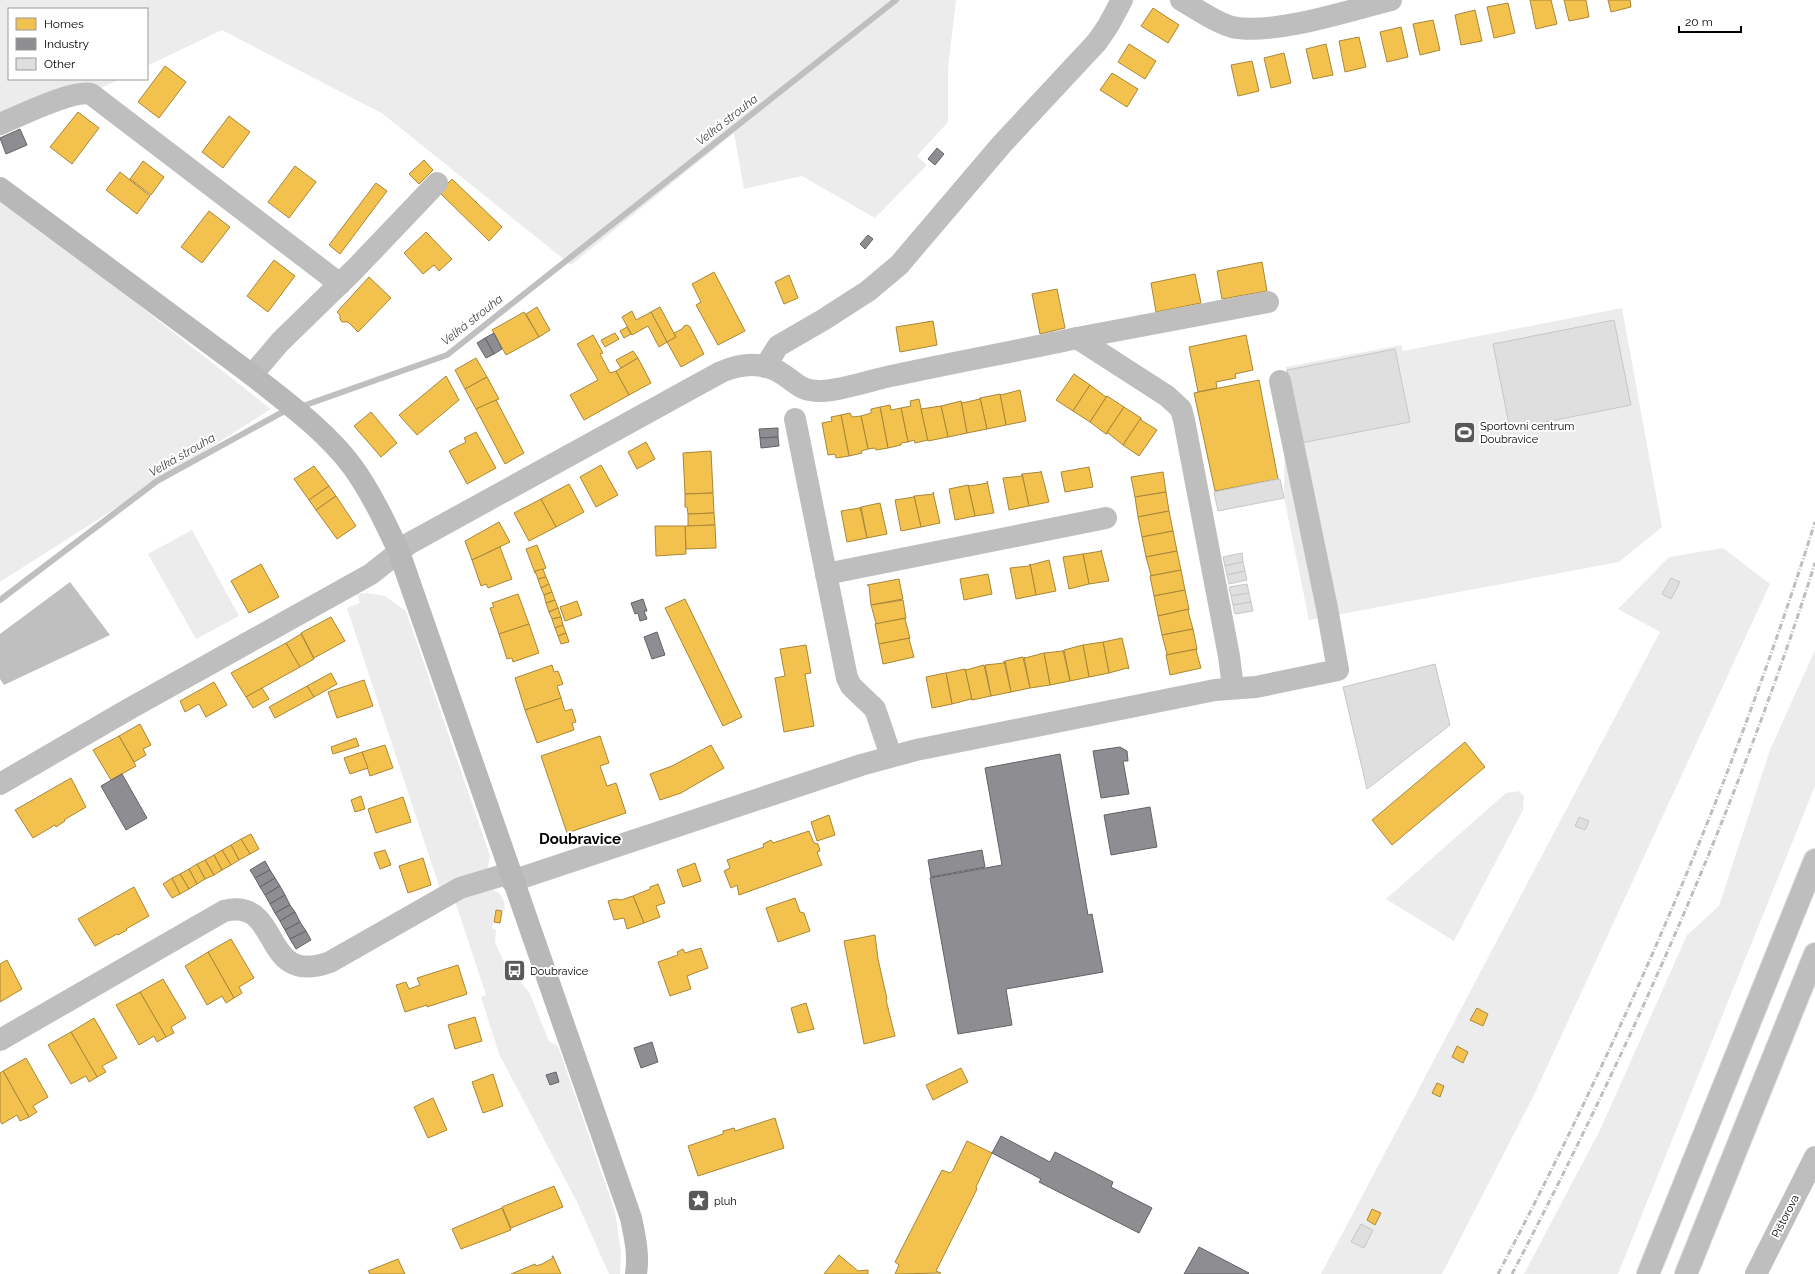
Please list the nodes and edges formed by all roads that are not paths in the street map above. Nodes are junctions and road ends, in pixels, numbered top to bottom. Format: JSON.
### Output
{"nodes":[{"id":1,"x":1122,"y":0,"type":"edge"},
{"id":2,"x":1180,"y":0,"type":"edge"},
{"id":3,"x":1391,"y":0,"type":"edge"},
{"id":4,"x":0,"y":124,"type":"edge"},
{"id":5,"x":437,"y":183,"type":"dead end"},
{"id":6,"x":0,"y":188,"type":"edge"},
{"id":7,"x":340,"y":284,"type":"junction"},
{"id":8,"x":1268,"y":302,"type":"dead end"},
{"id":9,"x":1077,"y":338,"type":"junction"},
{"id":10,"x":765,"y":366,"type":"junction"},
{"id":11,"x":252,"y":375,"type":"junction"},
{"id":12,"x":1280,"y":381,"type":"dead end"},
{"id":13,"x":795,"y":419,"type":"dead end"},
{"id":14,"x":1106,"y":518,"type":"dead end"},
{"id":15,"x":399,"y":552,"type":"junction"},
{"id":16,"x":826,"y":574,"type":"junction"},
{"id":17,"x":1233,"y":688,"type":"junction"},
{"id":18,"x":891,"y":756,"type":"junction"},
{"id":19,"x":0,"y":784,"type":"edge"},
{"id":20,"x":1815,"y":860,"type":"edge"},
{"id":21,"x":511,"y":877,"type":"junction"},
{"id":22,"x":1815,"y":954,"type":"edge"},
{"id":23,"x":0,"y":1040,"type":"edge"},
{"id":24,"x":1815,"y":1157,"type":"edge"},
{"id":25,"x":636,"y":1274,"type":"edge"},
{"id":26,"x":1648,"y":1274,"type":"edge"},
{"id":27,"x":1686,"y":1274,"type":"edge"},
{"id":28,"x":1756,"y":1274,"type":"edge"}],
"edges":[{"from":1,"to":10,"type":"main road"},
{"from":2,"to":3,"type":"main road"},
{"from":4,"to":7,"type":"main road"},
{"from":5,"to":7,"type":"main road"},
{"from":6,"to":11,"type":"street"},
{"from":7,"to":11,"type":"main road"},
{"from":8,"to":9,"type":"main road"},
{"from":9,"to":10,"type":"main road"},
{"from":9,"to":17,"type":"main road"},
{"from":10,"to":15,"type":"main road"},
{"from":11,"to":15,"type":"street"},
{"from":12,"to":17,"type":"main road"},
{"from":13,"to":16,"type":"main road"},
{"from":14,"to":16,"type":"main road"},
{"from":15,"to":19,"type":"main road"},
{"from":15,"to":21,"type":"street"},
{"from":16,"to":18,"type":"main road"},
{"from":17,"to":18,"type":"main road"},
{"from":18,"to":21,"type":"main road"},
{"from":20,"to":26,"type":"main road"},
{"from":21,"to":23,"type":"main road"},
{"from":21,"to":25,"type":"street"},
{"from":22,"to":27,"type":"main road"},
{"from":24,"to":28,"type":"main road","name":"Pištorova"}]}
